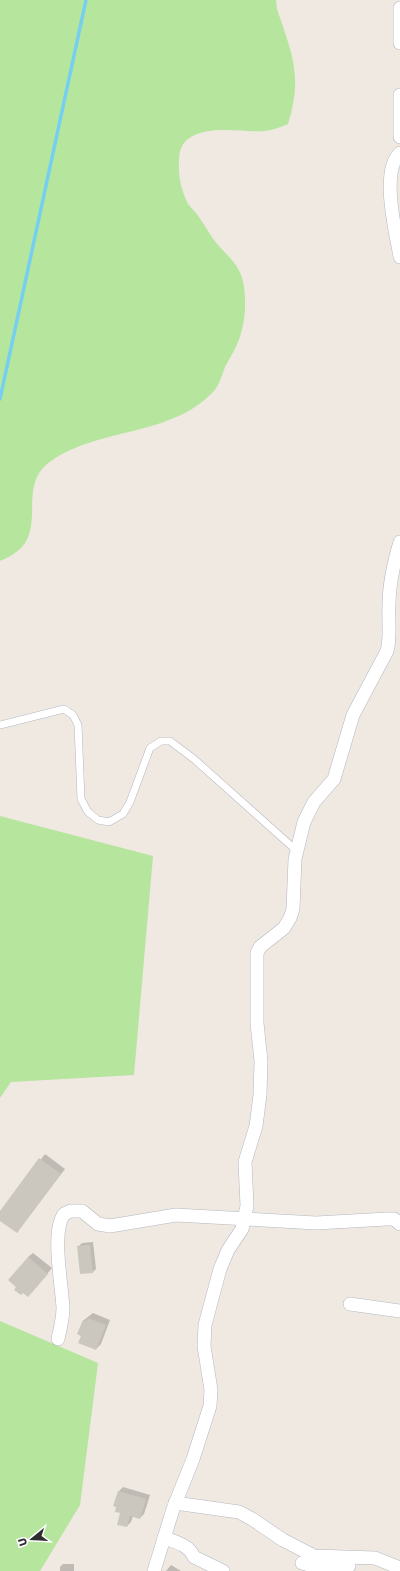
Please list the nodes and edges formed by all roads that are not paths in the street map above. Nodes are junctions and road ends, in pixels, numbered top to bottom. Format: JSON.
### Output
{"nodes":[{"id":1,"x":400,"y":8,"type":"edge"},
{"id":2,"x":400,"y":43,"type":"edge"},
{"id":3,"x":400,"y":95,"type":"edge"},
{"id":4,"x":400,"y":137,"type":"edge"},
{"id":5,"x":400,"y":153,"type":"edge"},
{"id":6,"x":400,"y":257,"type":"edge"},
{"id":7,"x":400,"y":542,"type":"edge"},
{"id":8,"x":0,"y":725,"type":"edge"},
{"id":9,"x":297,"y":851,"type":"junction"},
{"id":10,"x":244,"y":1218,"type":"junction"},
{"id":11,"x":400,"y":1224,"type":"edge"},
{"id":12,"x":350,"y":1304,"type":"dead end"},
{"id":13,"x":400,"y":1311,"type":"edge"},
{"id":14,"x":58,"y":1339,"type":"dead end"},
{"id":15,"x":176,"y":1503,"type":"junction"},
{"id":16,"x":164,"y":1538,"type":"junction"},
{"id":17,"x":302,"y":1563,"type":"dead end"},
{"id":18,"x":391,"y":1566,"type":"edge"},
{"id":19,"x":154,"y":1571,"type":"edge"},
{"id":20,"x":223,"y":1571,"type":"edge"}],
"edges":[{"from":1,"to":2,"type":"street"},
{"from":3,"to":4,"type":"street"},
{"from":5,"to":6,"type":"street"},
{"from":7,"to":9,"type":"street"},
{"from":8,"to":9,"type":"lane"},
{"from":9,"to":10,"type":"street"},
{"from":10,"to":11,"type":"street"},
{"from":10,"to":14,"type":"street"},
{"from":10,"to":15,"type":"street"},
{"from":12,"to":13,"type":"street"},
{"from":15,"to":16,"type":"street"},
{"from":15,"to":18,"type":"street"},
{"from":16,"to":19,"type":"street"},
{"from":16,"to":20,"type":"street"},
{"from":17,"to":18,"type":"street"}]}
